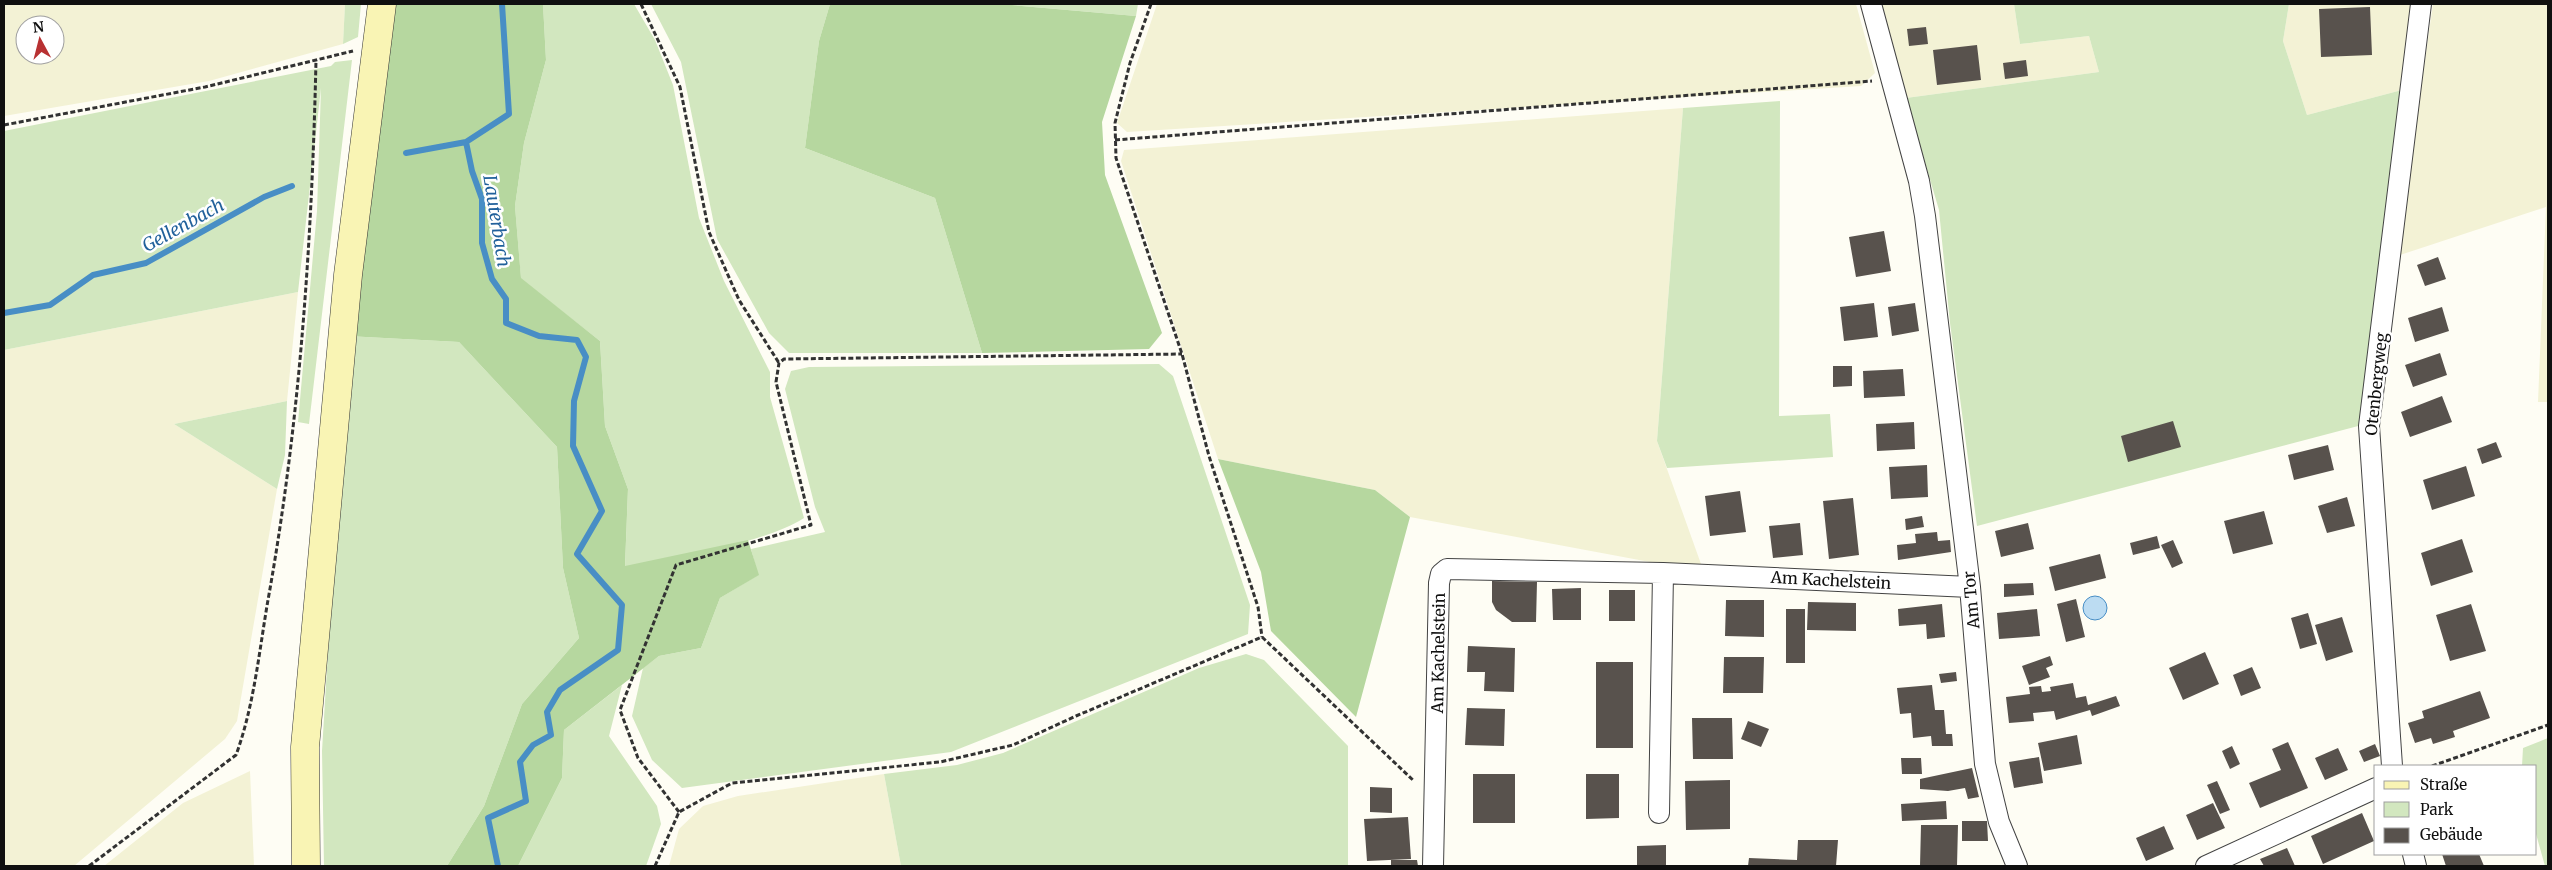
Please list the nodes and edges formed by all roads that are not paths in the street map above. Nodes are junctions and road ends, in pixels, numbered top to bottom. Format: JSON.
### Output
{"nodes":[{"id":1,"x":382,"y":4,"type":"edge"},
{"id":2,"x":1871,"y":4,"type":"edge"},
{"id":3,"x":2421,"y":4,"type":"edge"},
{"id":4,"x":1663,"y":573,"type":"junction"},
{"id":5,"x":1970,"y":587,"type":"junction"},
{"id":6,"x":2392,"y":765,"type":"edge"},
{"id":7,"x":2374,"y":789,"type":"edge"},
{"id":8,"x":1659,"y":813,"type":"dead end"},
{"id":9,"x":306,"y":866,"type":"edge"},
{"id":10,"x":1433,"y":866,"type":"edge"},
{"id":11,"x":2017,"y":866,"type":"edge"},
{"id":12,"x":2206,"y":866,"type":"edge"}],
"edges":[{"from":1,"to":9,"type":"main road"},
{"from":2,"to":5,"type":"street","name":"Am Tor"},
{"from":3,"to":6,"type":"street","name":"Otenbergweg"},
{"from":4,"to":5,"type":"street","name":"Am Kachelstein"},
{"from":4,"to":8,"type":"street"},
{"from":4,"to":10,"type":"street","name":"Am Kachelstein"},
{"from":5,"to":11,"type":"street","name":"Am Tor"},
{"from":7,"to":12,"type":"street"}]}
